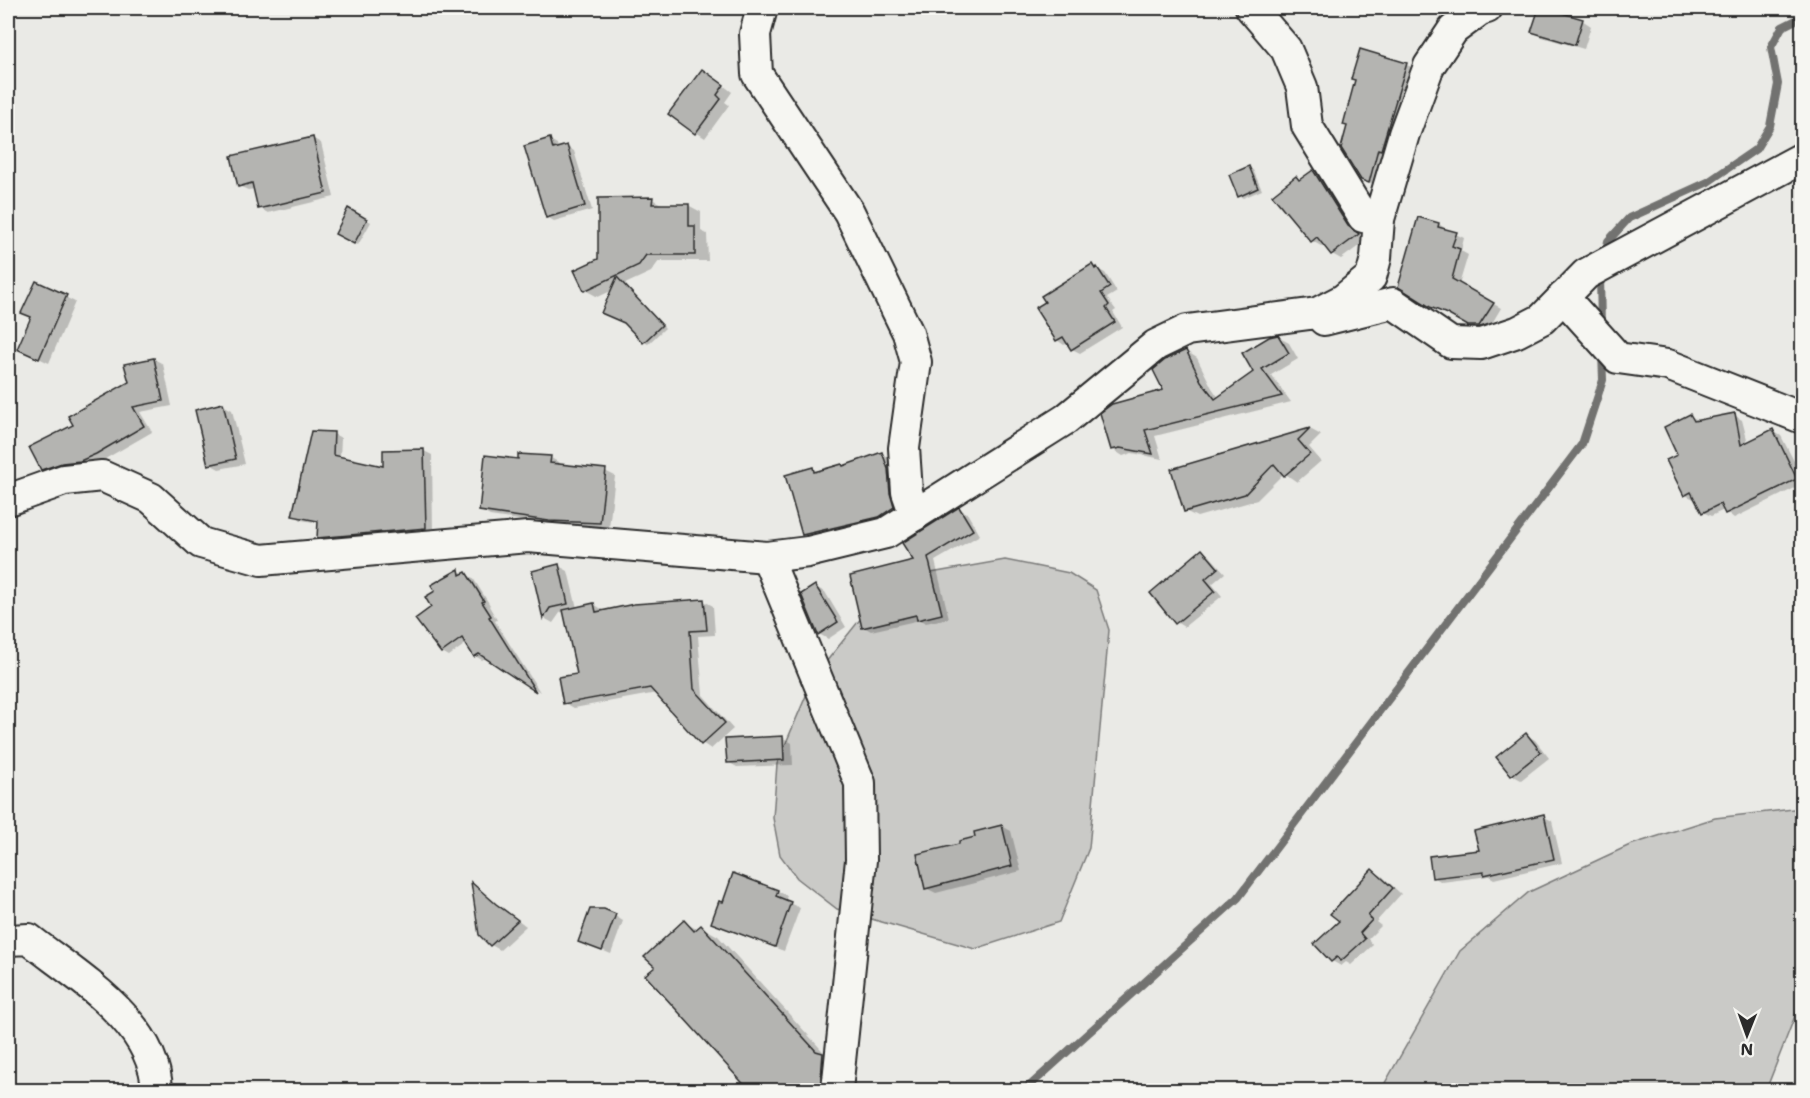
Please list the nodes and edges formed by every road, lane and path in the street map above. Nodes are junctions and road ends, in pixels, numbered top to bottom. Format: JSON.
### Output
{"nodes":[{"id":1,"x":762,"y":8,"type":"edge"},
{"id":2,"x":1251,"y":8,"type":"edge"},
{"id":3,"x":1487,"y":8,"type":"edge"},
{"id":4,"x":1803,"y":158,"type":"edge"},
{"id":5,"x":1379,"y":219,"type":"junction"},
{"id":6,"x":1563,"y":297,"type":"junction"},
{"id":7,"x":1317,"y":313,"type":"junction"},
{"id":8,"x":1803,"y":418,"type":"edge"},
{"id":9,"x":8,"y":500,"type":"edge"},
{"id":10,"x":915,"y":515,"type":"junction"},
{"id":11,"x":767,"y":557,"type":"junction"},
{"id":12,"x":8,"y":940,"type":"edge"},
{"id":13,"x":157,"y":1090,"type":"edge"},
{"id":14,"x":837,"y":1090,"type":"edge"}],
"edges":[{"from":1,"to":10,"type":"street"},
{"from":2,"to":5,"type":"street"},
{"from":3,"to":5,"type":"street"},
{"from":4,"to":6,"type":"street"},
{"from":5,"to":7,"type":"street"},
{"from":6,"to":7,"type":"street"},
{"from":6,"to":8,"type":"street"},
{"from":7,"to":10,"type":"street"},
{"from":9,"to":11,"type":"street"},
{"from":10,"to":11,"type":"street"},
{"from":11,"to":14,"type":"street"},
{"from":12,"to":13,"type":"street"}]}
